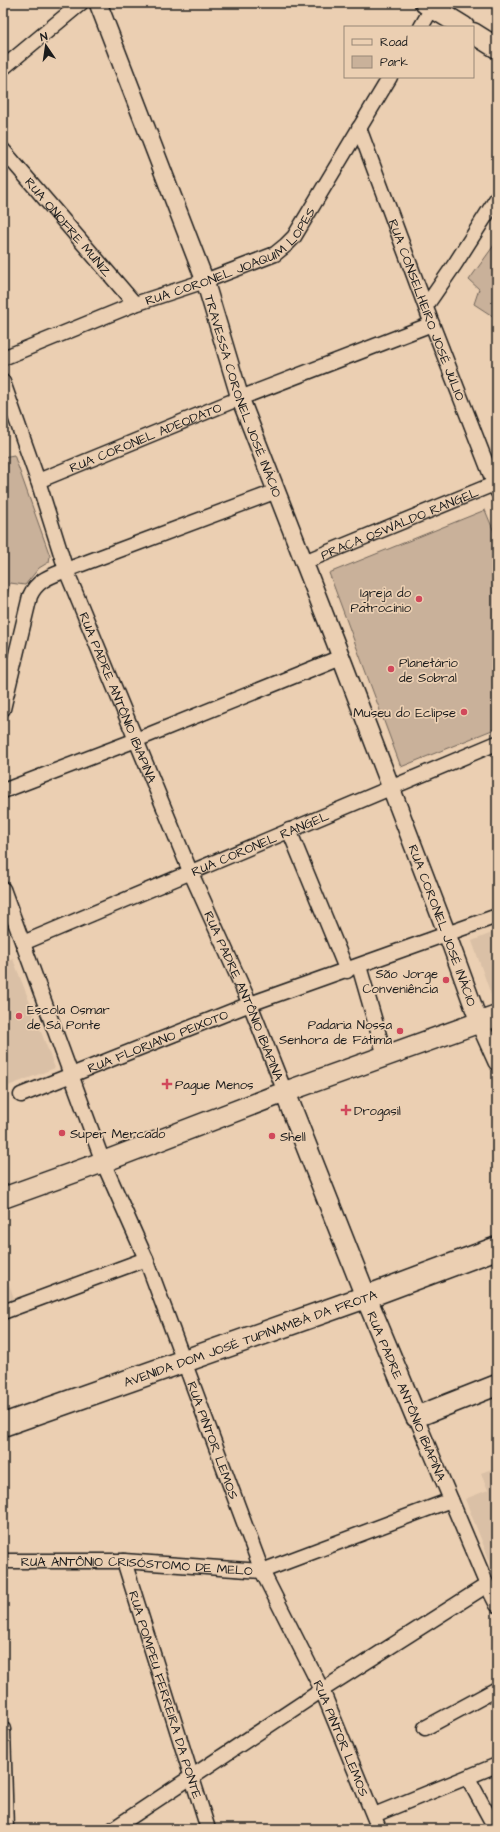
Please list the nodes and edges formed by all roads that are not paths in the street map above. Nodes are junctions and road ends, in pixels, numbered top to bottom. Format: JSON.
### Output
{"nodes":[{"id":1,"x":81,"y":3,"type":"edge"},
{"id":2,"x":98,"y":3,"type":"edge"},
{"id":3,"x":431,"y":4,"type":"edge"},
{"id":4,"x":421,"y":26,"type":"edge"},
{"id":5,"x":463,"y":26,"type":"edge"},
{"id":6,"x":474,"y":34,"type":"edge"},
{"id":7,"x":497,"y":48,"type":"edge"},
{"id":8,"x":3,"y":68,"type":"edge"},
{"id":9,"x":389,"y":78,"type":"edge"},
{"id":10,"x":360,"y":128,"type":"junction"},
{"id":11,"x":4,"y":154,"type":"edge"},
{"id":12,"x":497,"y":198,"type":"edge"},
{"id":13,"x":204,"y":281,"type":"junction"},
{"id":14,"x":135,"y":304,"type":"junction"},
{"id":15,"x":426,"y":306,"type":"junction"},
{"id":16,"x":432,"y":324,"type":"junction"},
{"id":17,"x":3,"y":358,"type":"edge"},
{"id":18,"x":3,"y":382,"type":"edge"},
{"id":19,"x":240,"y":398,"type":"junction"},
{"id":20,"x":38,"y":481,"type":"junction"},
{"id":21,"x":496,"y":488,"type":"edge"},
{"id":22,"x":277,"y":491,"type":"junction"},
{"id":23,"x":304,"y":562,"type":"junction"},
{"id":24,"x":66,"y":570,"type":"junction"},
{"id":25,"x":341,"y":657,"type":"junction"},
{"id":26,"x":3,"y":709,"type":"edge"},
{"id":27,"x":136,"y":740,"type":"junction"},
{"id":28,"x":497,"y":742,"type":"edge"},
{"id":29,"x":391,"y":787,"type":"junction"},
{"id":30,"x":3,"y":791,"type":"edge"},
{"id":31,"x":289,"y":830,"type":"junction"},
{"id":32,"x":190,"y":871,"type":"junction"},
{"id":33,"x":3,"y":889,"type":"edge"},
{"id":34,"x":497,"y":916,"type":"edge"},
{"id":35,"x":447,"y":934,"type":"junction"},
{"id":36,"x":23,"y":943,"type":"junction"},
{"id":37,"x":353,"y":969,"type":"junction"},
{"id":38,"x":250,"y":1004,"type":"junction"},
{"id":39,"x":488,"y":1019,"type":"edge"},
{"id":40,"x":385,"y":1056,"type":"junction"},
{"id":41,"x":497,"y":1062,"type":"edge"},
{"id":42,"x":71,"y":1075,"type":"junction"},
{"id":43,"x":285,"y":1092,"type":"junction"},
{"id":44,"x":22,"y":1095,"type":"dead end"},
{"id":45,"x":103,"y":1162,"type":"junction"},
{"id":46,"x":3,"y":1198,"type":"edge"},
{"id":47,"x":497,"y":1248,"type":"edge"},
{"id":48,"x":146,"y":1259,"type":"junction"},
{"id":49,"x":366,"y":1297,"type":"junction"},
{"id":50,"x":3,"y":1312,"type":"edge"},
{"id":51,"x":183,"y":1360,"type":"junction"},
{"id":52,"x":497,"y":1385,"type":"edge"},
{"id":53,"x":416,"y":1416,"type":"junction"},
{"id":54,"x":3,"y":1425,"type":"edge"},
{"id":55,"x":451,"y":1500,"type":"junction"},
{"id":56,"x":3,"y":1561,"type":"edge"},
{"id":57,"x":124,"y":1561,"type":"junction"},
{"id":58,"x":262,"y":1570,"type":"junction"},
{"id":59,"x":487,"y":1585,"type":"junction"},
{"id":60,"x":497,"y":1605,"type":"edge"},
{"id":61,"x":497,"y":1689,"type":"edge"},
{"id":62,"x":322,"y":1690,"type":"junction"},
{"id":63,"x":425,"y":1728,"type":"dead end"},
{"id":64,"x":3,"y":1729,"type":"edge"},
{"id":65,"x":497,"y":1765,"type":"edge"},
{"id":66,"x":191,"y":1776,"type":"junction"},
{"id":67,"x":468,"y":1778,"type":"junction"},
{"id":68,"x":374,"y":1815,"type":"junction"},
{"id":69,"x":497,"y":1827,"type":"edge"},
{"id":70,"x":6,"y":1829,"type":"edge"},
{"id":71,"x":113,"y":1829,"type":"edge"},
{"id":72,"x":208,"y":1829,"type":"edge"},
{"id":73,"x":379,"y":1829,"type":"edge"}],
"edges":[{"from":1,"to":8,"type":"street"},
{"from":2,"to":13,"type":"street","name":"TRAVESSA CORONEL JOSÉ INÁCIO"},
{"from":3,"to":4,"type":"street"},
{"from":3,"to":5,"type":"main road"},
{"from":6,"to":7,"type":"main road"},
{"from":9,"to":10,"type":"street","name":"RUA CORONEL JOAQUIM LOPES"},
{"from":10,"to":13,"type":"street","name":"RUA CORONEL JOAQUIM LOPES"},
{"from":10,"to":15,"type":"street","name":"RUA CONSELHEIRO JOSÉ JÚLIO"},
{"from":11,"to":14,"type":"street","name":"RUA ONOFRE MUNIZ"},
{"from":12,"to":15,"type":"street"},
{"from":13,"to":14,"type":"street","name":"RUA CORONEL JOAQUIM LOPES"},
{"from":13,"to":19,"type":"street","name":"TRAVESSA CORONEL JOSÉ INÁCIO"},
{"from":14,"to":17,"type":"street","name":"RUA CORONEL JOAQUIM LOPES"},
{"from":15,"to":16,"type":"street","name":"RUA CONSELHEIRO JOSÉ JÚLIO"},
{"from":16,"to":19,"type":"street","name":"RUA CORONEL ADEODATO"},
{"from":16,"to":21,"type":"street","name":"RUA CONSELHEIRO JOSÉ JÚLIO"},
{"from":18,"to":20,"type":"street","name":"RUA PADRE ANTÔNIO IBIAPINA"},
{"from":19,"to":20,"type":"street","name":"RUA CORONEL ADEODATO"},
{"from":19,"to":22,"type":"street","name":"TRAVESSA CORONEL JOSÉ INÁCIO"},
{"from":20,"to":24,"type":"street","name":"RUA PADRE ANTÔNIO IBIAPINA"},
{"from":21,"to":23,"type":"street","name":"PRAÇA OSWALDO RANGEL"},
{"from":22,"to":23,"type":"street","name":"TRAVESSA CORONEL JOSÉ INÁCIO"},
{"from":22,"to":24,"type":"street"},
{"from":23,"to":25,"type":"street","name":"TRAVESSA CORONEL JOSÉ INÁCIO"},
{"from":24,"to":26,"type":"street"},
{"from":24,"to":27,"type":"street","name":"RUA PADRE ANTÔNIO IBIAPINA"},
{"from":25,"to":27,"type":"street"},
{"from":25,"to":29,"type":"street","name":"TRAVESSA CORONEL JOSÉ INÁCIO"},
{"from":27,"to":30,"type":"street"},
{"from":27,"to":32,"type":"street","name":"RUA PADRE ANTÔNIO IBIAPINA"},
{"from":28,"to":29,"type":"street","name":"RUA CORONEL RANGEL"},
{"from":29,"to":31,"type":"street","name":"RUA CORONEL RANGEL"},
{"from":29,"to":35,"type":"street","name":"RUA CORONEL JOSÉ INÁCIO"},
{"from":31,"to":32,"type":"street","name":"RUA CORONEL RANGEL"},
{"from":31,"to":37,"type":"street"},
{"from":32,"to":36,"type":"street","name":"RUA CORONEL RANGEL"},
{"from":32,"to":38,"type":"street","name":"RUA PADRE ANTÔNIO IBIAPINA"},
{"from":33,"to":36,"type":"street","name":"RUA PINTOR LEMOS"},
{"from":34,"to":35,"type":"street","name":"RUA FLORIANO PEIXOTO"},
{"from":35,"to":37,"type":"street","name":"RUA FLORIANO PEIXOTO"},
{"from":35,"to":39,"type":"street","name":"RUA CORONEL JOSÉ INÁCIO"},
{"from":36,"to":42,"type":"street","name":"RUA PINTOR LEMOS"},
{"from":37,"to":38,"type":"street","name":"RUA FLORIANO PEIXOTO"},
{"from":37,"to":40,"type":"street"},
{"from":38,"to":42,"type":"street","name":"RUA FLORIANO PEIXOTO"},
{"from":38,"to":43,"type":"street","name":"RUA PADRE ANTÔNIO IBIAPINA"},
{"from":39,"to":40,"type":"main road"},
{"from":39,"to":41,"type":"street","name":"RUA CORONEL JOSÉ INÁCIO"},
{"from":40,"to":43,"type":"main road"},
{"from":42,"to":44,"type":"street","name":"RUA FLORIANO PEIXOTO"},
{"from":42,"to":45,"type":"street","name":"RUA PINTOR LEMOS"},
{"from":43,"to":45,"type":"main road"},
{"from":43,"to":49,"type":"main road","name":"RUA PADRE ANTÔNIO IBIAPINA"},
{"from":45,"to":46,"type":"main road"},
{"from":45,"to":48,"type":"street","name":"RUA PINTOR LEMOS"},
{"from":47,"to":49,"type":"main road","name":"AVENIDA DOM JOSÉ TUPINAMBÁ DA FROTA"},
{"from":48,"to":50,"type":"street"},
{"from":48,"to":51,"type":"street","name":"RUA PINTOR LEMOS"},
{"from":49,"to":51,"type":"main road","name":"AVENIDA DOM JOSÉ TUPINAMBÁ DA FROTA"},
{"from":49,"to":53,"type":"main road","name":"RUA PADRE ANTÔNIO IBIAPINA"},
{"from":51,"to":54,"type":"main road","name":"AVENIDA DOM JOSÉ TUPINAMBÁ DA FROTA"},
{"from":51,"to":58,"type":"street","name":"RUA PINTOR LEMOS"},
{"from":52,"to":53,"type":"main road"},
{"from":53,"to":55,"type":"street","name":"RUA PADRE ANTÔNIO IBIAPINA"},
{"from":55,"to":58,"type":"street","name":"RUA ANTÔNIO CRISÓSTOMO DE MELO"},
{"from":55,"to":59,"type":"street","name":"RUA PADRE ANTÔNIO IBIAPINA"},
{"from":56,"to":57,"type":"street","name":"RUA ANTÔNIO CRISÓSTOMO DE MELO"},
{"from":57,"to":58,"type":"street","name":"RUA ANTÔNIO CRISÓSTOMO DE MELO"},
{"from":57,"to":66,"type":"street","name":"RUA POMPEU FERREIRA DA PONTE"},
{"from":58,"to":62,"type":"street","name":"RUA PINTOR LEMOS"},
{"from":59,"to":60,"type":"street","name":"RUA PADRE ANTÔNIO IBIAPINA"},
{"from":59,"to":62,"type":"street"},
{"from":61,"to":63,"type":"street"},
{"from":62,"to":66,"type":"street"},
{"from":62,"to":68,"type":"street","name":"RUA PINTOR LEMOS"},
{"from":64,"to":70,"type":"street"},
{"from":65,"to":67,"type":"street"},
{"from":66,"to":71,"type":"street"},
{"from":66,"to":72,"type":"street","name":"RUA POMPEU FERREIRA DA PONTE"},
{"from":67,"to":68,"type":"street"},
{"from":67,"to":69,"type":"street"},
{"from":68,"to":73,"type":"street","name":"RUA PINTOR LEMOS"}]}
